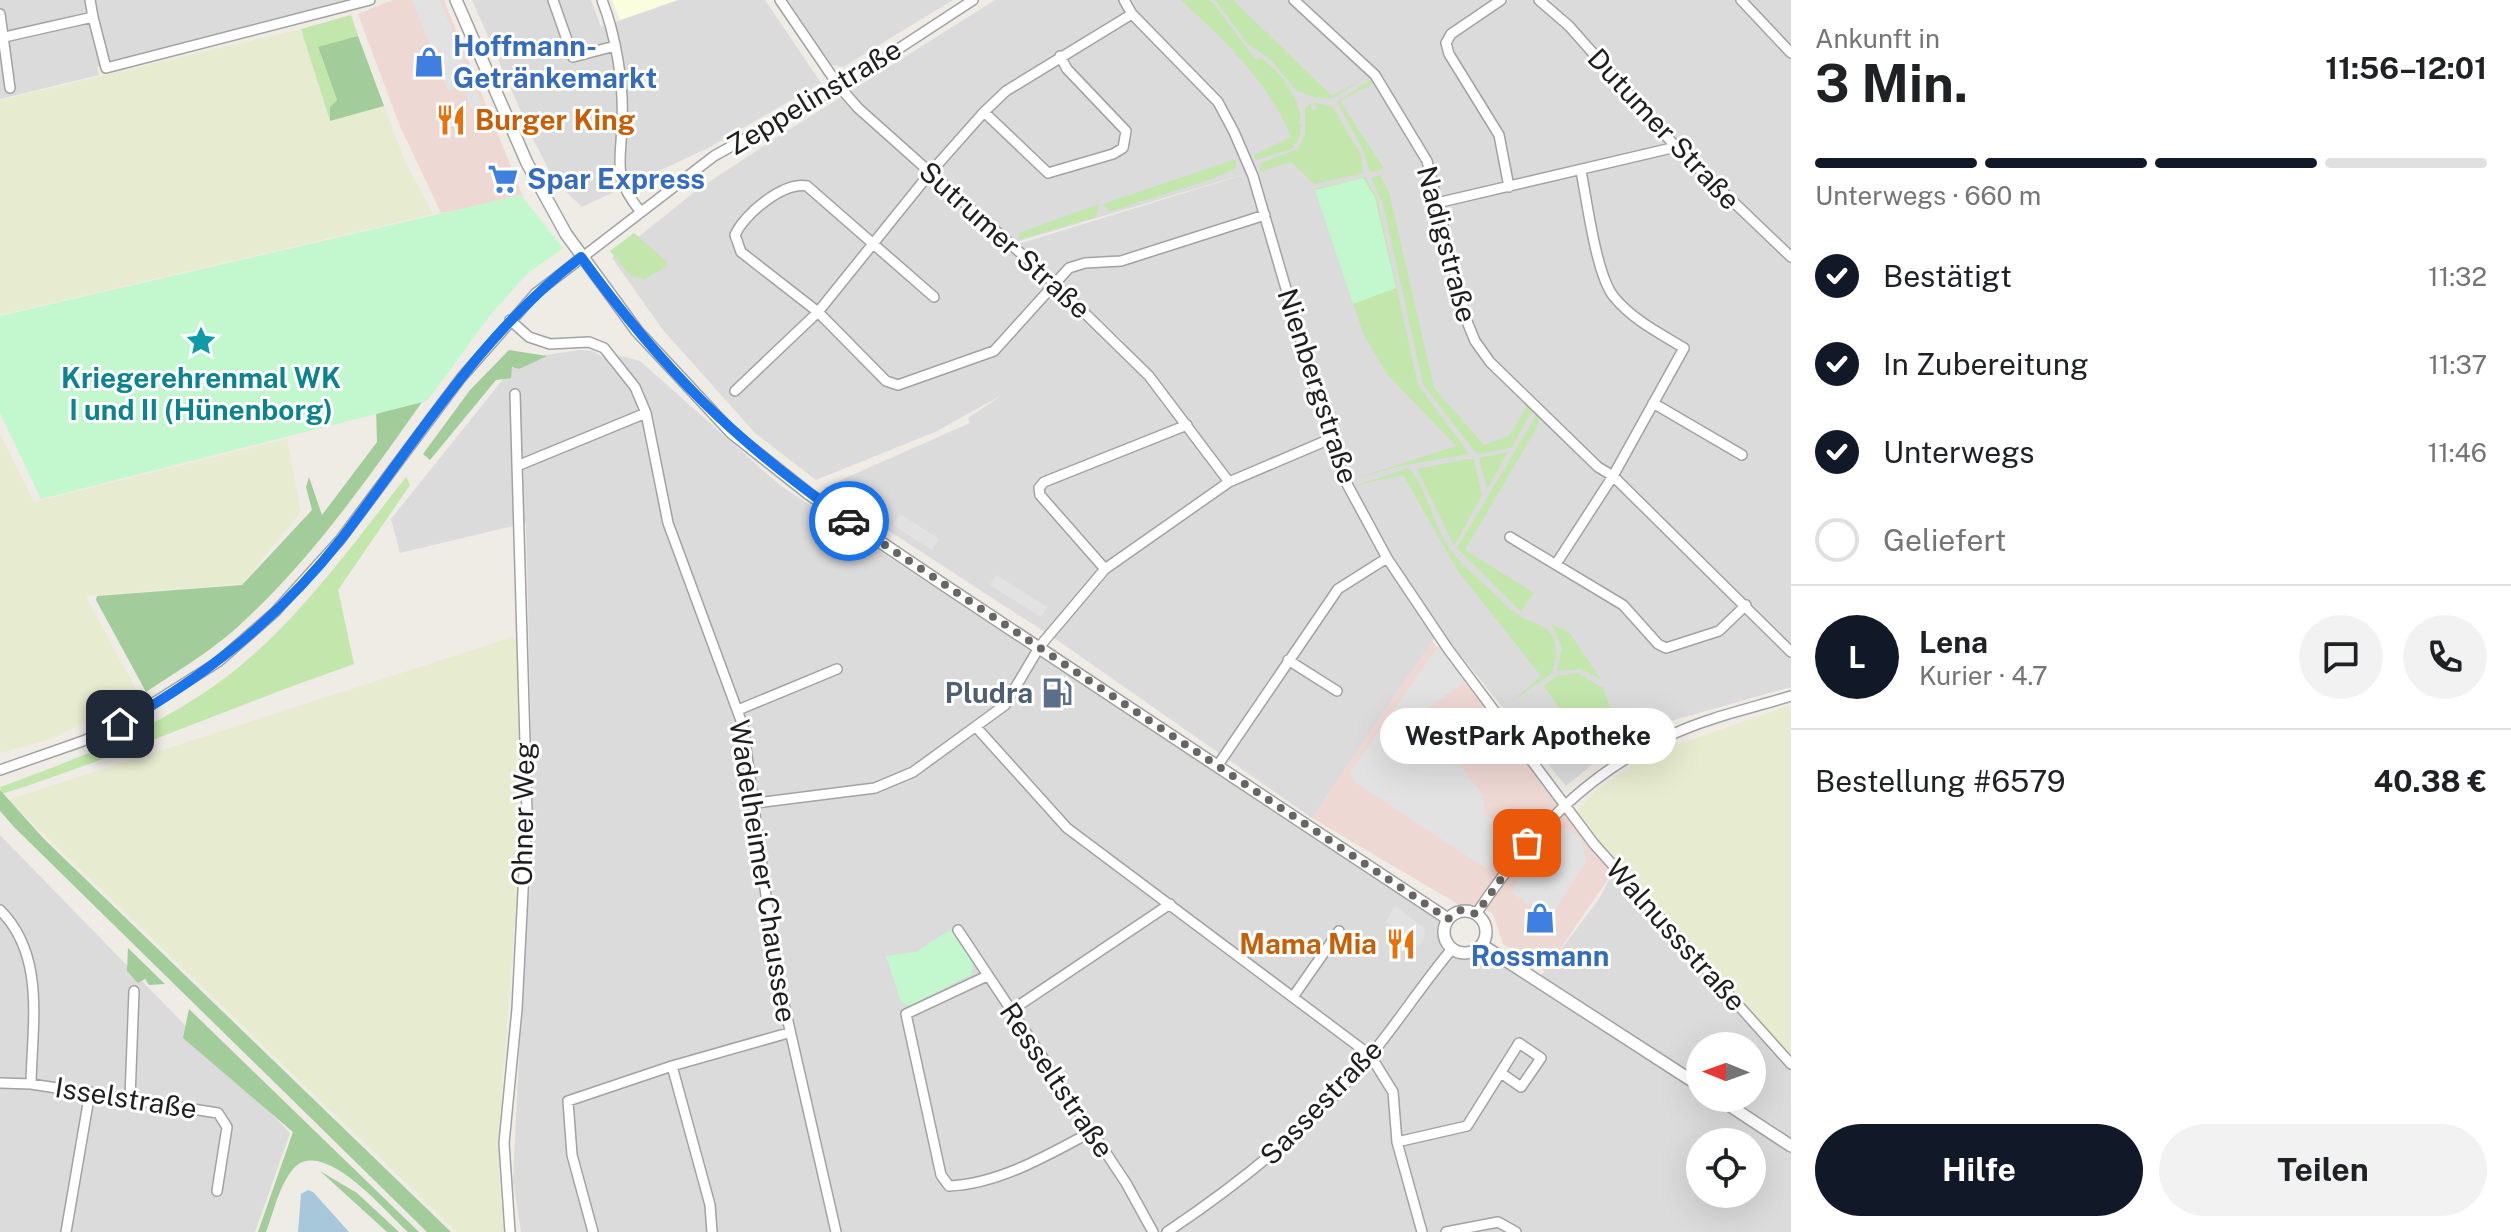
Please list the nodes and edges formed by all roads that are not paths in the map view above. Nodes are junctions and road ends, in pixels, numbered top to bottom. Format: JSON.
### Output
{"nodes":[{"id":1,"x":90,"y":0,"type":"edge"},
{"id":2,"x":370,"y":0,"type":"edge"},
{"id":3,"x":456,"y":0,"type":"edge"},
{"id":4,"x":553,"y":0,"type":"edge"},
{"id":5,"x":602,"y":0,"type":"edge"},
{"id":6,"x":780,"y":0,"type":"edge"},
{"id":7,"x":973,"y":0,"type":"edge"},
{"id":8,"x":1124,"y":0,"type":"edge"},
{"id":9,"x":1294,"y":0,"type":"edge"},
{"id":10,"x":1501,"y":0,"type":"edge"},
{"id":11,"x":1539,"y":0,"type":"edge"},
{"id":12,"x":1741,"y":0,"type":"edge"},
{"id":13,"x":352,"y":4,"type":"edge"},
{"id":14,"x":957,"y":4,"type":"edge"},
{"id":15,"x":0,"y":14,"type":"edge"},
{"id":16,"x":1132,"y":14,"type":"junction"},
{"id":17,"x":93,"y":17,"type":"junction"},
{"id":18,"x":2,"y":38,"type":"edge"},
{"id":19,"x":615,"y":46,"type":"junction"},
{"id":20,"x":1791,"y":53,"type":"edge"},
{"id":21,"x":1060,"y":56,"type":"junction"},
{"id":22,"x":838,"y":85,"type":"junction"},
{"id":23,"x":10,"y":88,"type":"dead end"},
{"id":24,"x":984,"y":112,"type":"junction"},
{"id":25,"x":1676,"y":147,"type":"junction"},
{"id":26,"x":1581,"y":171,"type":"junction"},
{"id":27,"x":930,"y":173,"type":"junction"},
{"id":28,"x":1509,"y":187,"type":"junction"},
{"id":29,"x":1437,"y":203,"type":"junction"},
{"id":30,"x":640,"y":211,"type":"junction"},
{"id":31,"x":1265,"y":215,"type":"junction"},
{"id":32,"x":876,"y":244,"type":"junction"},
{"id":33,"x":581,"y":257,"type":"junction"},
{"id":34,"x":1791,"y":257,"type":"edge"},
{"id":35,"x":1053,"y":282,"type":"junction"},
{"id":36,"x":934,"y":297,"type":"dead end"},
{"id":37,"x":818,"y":312,"type":"junction"},
{"id":38,"x":510,"y":320,"type":"junction"},
{"id":39,"x":735,"y":391,"type":"dead end"},
{"id":40,"x":515,"y":394,"type":"dead end"},
{"id":41,"x":1653,"y":403,"type":"junction"},
{"id":42,"x":646,"y":413,"type":"junction"},
{"id":43,"x":1187,"y":425,"type":"junction"},
{"id":44,"x":1330,"y":439,"type":"junction"},
{"id":45,"x":1742,"y":455,"type":"dead end"},
{"id":46,"x":517,"y":466,"type":"junction"},
{"id":47,"x":1613,"y":476,"type":"junction"},
{"id":48,"x":1229,"y":482,"type":"junction"},
{"id":49,"x":1510,"y":537,"type":"dead end"},
{"id":50,"x":1387,"y":558,"type":"junction"},
{"id":51,"x":1556,"y":564,"type":"junction"},
{"id":52,"x":1105,"y":569,"type":"junction"},
{"id":53,"x":1746,"y":605,"type":"junction"},
{"id":54,"x":1040,"y":646,"type":"junction"},
{"id":55,"x":1791,"y":652,"type":"edge"},
{"id":56,"x":1288,"y":660,"type":"junction"},
{"id":57,"x":837,"y":669,"type":"dead end"},
{"id":58,"x":1337,"y":691,"type":"dead end"},
{"id":59,"x":1791,"y":696,"type":"edge"},
{"id":60,"x":738,"y":710,"type":"junction"},
{"id":61,"x":976,"y":727,"type":"junction"},
{"id":62,"x":1218,"y":765,"type":"junction"},
{"id":63,"x":0,"y":770,"type":"edge"},
{"id":64,"x":756,"y":803,"type":"junction"},
{"id":65,"x":1563,"y":805,"type":"junction"},
{"id":66,"x":1170,"y":904,"type":"junction"},
{"id":67,"x":0,"y":910,"type":"edge"},
{"id":68,"x":1476,"y":914,"type":"junction"},
{"id":69,"x":1448,"y":919,"type":"junction"},
{"id":70,"x":958,"y":930,"type":"dead end"},
{"id":71,"x":1339,"y":931,"type":"dead end"},
{"id":72,"x":1482,"y":945,"type":"junction"},
{"id":73,"x":1452,"y":949,"type":"junction"},
{"id":74,"x":987,"y":976,"type":"junction"},
{"id":75,"x":134,"y":991,"type":"dead end"},
{"id":76,"x":1293,"y":997,"type":"junction"},
{"id":77,"x":1012,"y":1010,"type":"junction"},
{"id":78,"x":788,"y":1033,"type":"junction"},
{"id":79,"x":1370,"y":1055,"type":"junction"},
{"id":80,"x":1791,"y":1064,"type":"edge"},
{"id":81,"x":672,"y":1066,"type":"junction"},
{"id":82,"x":1501,"y":1073,"type":"junction"},
{"id":83,"x":1686,"y":1077,"type":"edge"},
{"id":84,"x":0,"y":1083,"type":"edge"},
{"id":85,"x":31,"y":1084,"type":"junction"},
{"id":86,"x":90,"y":1092,"type":"junction"},
{"id":87,"x":130,"y":1098,"type":"junction"},
{"id":88,"x":1739,"y":1112,"type":"edge"},
{"id":89,"x":1091,"y":1132,"type":"junction"},
{"id":90,"x":1397,"y":1142,"type":"junction"},
{"id":91,"x":1791,"y":1146,"type":"edge"},
{"id":92,"x":217,"y":1191,"type":"dead end"},
{"id":93,"x":66,"y":1232,"type":"edge"},
{"id":94,"x":510,"y":1232,"type":"edge"},
{"id":95,"x":593,"y":1232,"type":"edge"},
{"id":96,"x":712,"y":1232,"type":"edge"},
{"id":97,"x":836,"y":1232,"type":"edge"},
{"id":98,"x":1153,"y":1232,"type":"edge"},
{"id":99,"x":1167,"y":1232,"type":"edge"},
{"id":100,"x":1422,"y":1232,"type":"edge"},
{"id":101,"x":1446,"y":1232,"type":"edge"},
{"id":102,"x":1516,"y":1232,"type":"edge"}],
"edges":[{"from":1,"to":17,"type":"street"},
{"from":2,"to":13,"type":"street"},
{"from":3,"to":33,"type":"street"},
{"from":4,"to":19,"type":"street"},
{"from":5,"to":19,"type":"street"},
{"from":6,"to":22,"type":"street","name":"Sutrumer Straße"},
{"from":7,"to":14,"type":"street","name":"Zeppelinstraße"},
{"from":8,"to":16,"type":"street","name":"Nienbergstraße"},
{"from":9,"to":29,"type":"street","name":"Nadigstraße"},
{"from":10,"to":28,"type":"street"},
{"from":11,"to":25,"type":"street","name":"Dutumer Straße"},
{"from":12,"to":20,"type":"street"},
{"from":13,"to":17,"type":"street"},
{"from":14,"to":22,"type":"street","name":"Zeppelinstraße"},
{"from":15,"to":18,"type":"street"},
{"from":16,"to":21,"type":"street"},
{"from":16,"to":31,"type":"street","name":"Nienbergstraße"},
{"from":17,"to":18,"type":"street"},
{"from":18,"to":23,"type":"street"},
{"from":19,"to":30,"type":"street"},
{"from":21,"to":24,"type":"street"},
{"from":21,"to":24,"type":"street"},
{"from":22,"to":27,"type":"street","name":"Sutrumer Straße"},
{"from":22,"to":30,"type":"street","name":"Zeppelinstraße"},
{"from":24,"to":27,"type":"street"},
{"from":25,"to":26,"type":"street"},
{"from":25,"to":34,"type":"street","name":"Dutumer Straße"},
{"from":26,"to":28,"type":"street"},
{"from":26,"to":41,"type":"street"},
{"from":27,"to":32,"type":"street"},
{"from":27,"to":35,"type":"street","name":"Sutrumer Straße"},
{"from":28,"to":29,"type":"street"},
{"from":29,"to":47,"type":"street","name":"Nadigstraße"},
{"from":30,"to":33,"type":"street","name":"Zeppelinstraße"},
{"from":31,"to":35,"type":"street"},
{"from":31,"to":44,"type":"street","name":"Nienbergstraße"},
{"from":32,"to":36,"type":"street"},
{"from":32,"to":37,"type":"street"},
{"from":32,"to":37,"type":"street"},
{"from":33,"to":38,"type":"street","name":"Zeppelinstraße"},
{"from":33,"to":54,"type":"street"},
{"from":35,"to":37,"type":"street"},
{"from":35,"to":43,"type":"street","name":"Sutrumer Straße"},
{"from":37,"to":39,"type":"street"},
{"from":38,"to":42,"type":"street","name":"Wadelheimer Chaussee"},
{"from":38,"to":63,"type":"street","name":"Zeppelinstraße"},
{"from":40,"to":46,"type":"street","name":"Ohner Weg"},
{"from":41,"to":45,"type":"street"},
{"from":41,"to":47,"type":"street"},
{"from":42,"to":46,"type":"street"},
{"from":42,"to":60,"type":"street","name":"Wadelheimer Chaussee"},
{"from":43,"to":48,"type":"street","name":"Sutrumer Straße"},
{"from":43,"to":52,"type":"street"},
{"from":44,"to":48,"type":"street"},
{"from":44,"to":50,"type":"street","name":"Nienbergstraße"},
{"from":46,"to":94,"type":"street","name":"Ohner Weg"},
{"from":47,"to":51,"type":"street"},
{"from":47,"to":53,"type":"street","name":"Nadigstraße"},
{"from":48,"to":52,"type":"street"},
{"from":49,"to":51,"type":"street"},
{"from":50,"to":56,"type":"street"},
{"from":50,"to":65,"type":"street","name":"Nienbergstraße"},
{"from":51,"to":53,"type":"street"},
{"from":52,"to":54,"type":"street"},
{"from":53,"to":55,"type":"street","name":"Nadigstraße"},
{"from":54,"to":61,"type":"street"},
{"from":54,"to":62,"type":"street"},
{"from":56,"to":58,"type":"street"},
{"from":56,"to":62,"type":"street"},
{"from":57,"to":60,"type":"street"},
{"from":59,"to":65,"type":"street"},
{"from":60,"to":64,"type":"street","name":"Wadelheimer Chaussee"},
{"from":61,"to":64,"type":"street"},
{"from":61,"to":66,"type":"street"},
{"from":62,"to":69,"type":"street"},
{"from":64,"to":78,"type":"street","name":"Wadelheimer Chaussee"},
{"from":65,"to":68,"type":"street"},
{"from":65,"to":80,"type":"street","name":"Walnussstraße"},
{"from":66,"to":76,"type":"street"},
{"from":66,"to":77,"type":"street"},
{"from":67,"to":85,"type":"street"},
{"from":68,"to":69,"type":"street"},
{"from":68,"to":72,"type":"street"},
{"from":69,"to":73,"type":"street"},
{"from":70,"to":74,"type":"street","name":"Resseltstraße"},
{"from":71,"to":76,"type":"street"},
{"from":72,"to":73,"type":"street"},
{"from":72,"to":83,"type":"street"},
{"from":73,"to":79,"type":"street","name":"Sassestraße"},
{"from":74,"to":77,"type":"street","name":"Resseltstraße"},
{"from":74,"to":89,"type":"street"},
{"from":75,"to":87,"type":"street"},
{"from":76,"to":79,"type":"street"},
{"from":77,"to":89,"type":"street","name":"Resseltstraße"},
{"from":78,"to":81,"type":"street"},
{"from":78,"to":97,"type":"street","name":"Wadelheimer Chaussee"},
{"from":79,"to":90,"type":"street"},
{"from":79,"to":99,"type":"street","name":"Sassestraße"},
{"from":81,"to":95,"type":"street"},
{"from":81,"to":96,"type":"street"},
{"from":82,"to":82,"type":"street"},
{"from":82,"to":90,"type":"street"},
{"from":84,"to":85,"type":"street","name":"Isselstraße"},
{"from":85,"to":86,"type":"street","name":"Isselstraße"},
{"from":86,"to":87,"type":"street","name":"Isselstraße"},
{"from":86,"to":93,"type":"street"},
{"from":87,"to":92,"type":"street","name":"Isselstraße"},
{"from":88,"to":91,"type":"street"},
{"from":89,"to":98,"type":"street","name":"Resseltstraße"},
{"from":90,"to":100,"type":"street"},
{"from":101,"to":102,"type":"street"}]}
